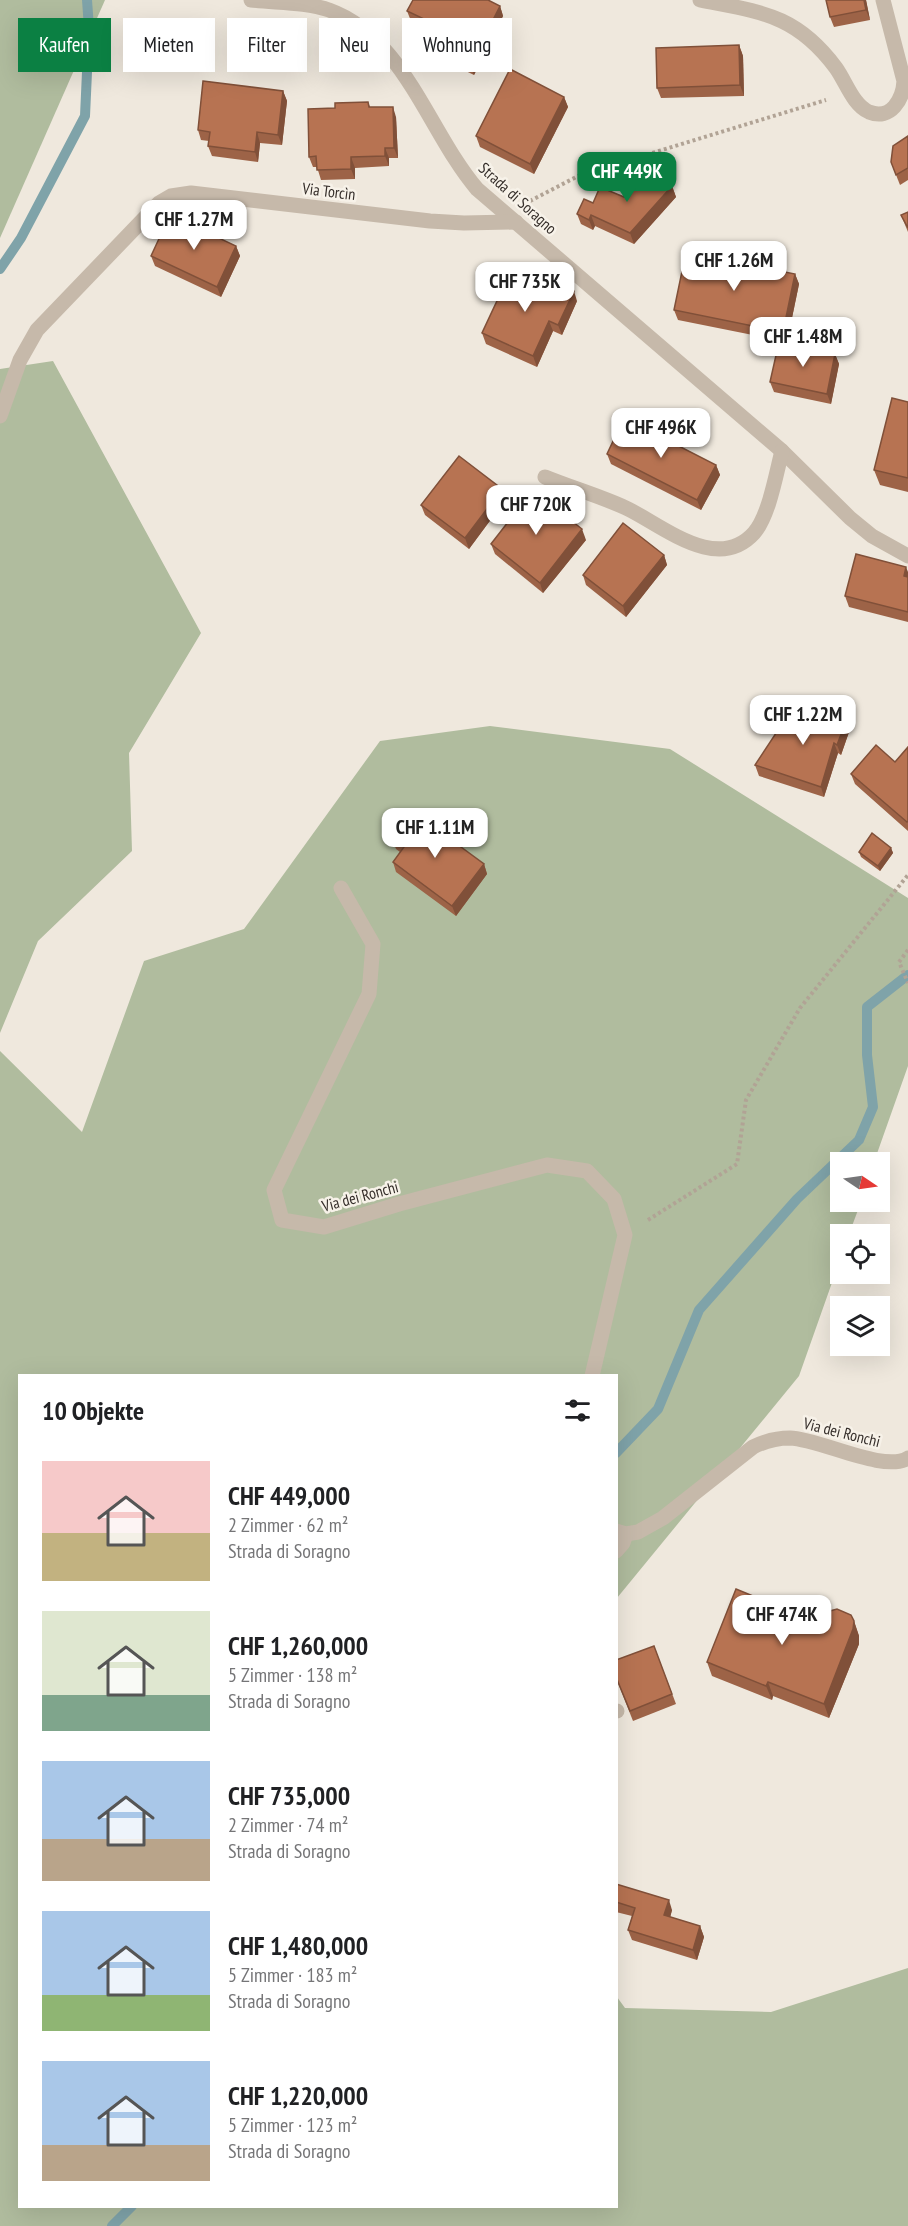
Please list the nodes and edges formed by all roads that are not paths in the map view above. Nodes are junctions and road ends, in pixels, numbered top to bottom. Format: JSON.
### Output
{"nodes":[{"id":1,"x":251,"y":0,"type":"edge"},
{"id":2,"x":700,"y":0,"type":"edge"},
{"id":3,"x":883,"y":0,"type":"edge"},
{"id":4,"x":516,"y":222,"type":"junction"},
{"id":5,"x":0,"y":416,"type":"edge"},
{"id":6,"x":782,"y":451,"type":"junction"},
{"id":7,"x":545,"y":477,"type":"dead end"},
{"id":8,"x":908,"y":556,"type":"edge"},
{"id":9,"x":341,"y":888,"type":"dead end"},
{"id":10,"x":592,"y":1374,"type":"edge"},
{"id":11,"x":908,"y":1458,"type":"edge"},
{"id":12,"x":621,"y":1532,"type":"edge"},
{"id":13,"x":618,"y":1549,"type":"edge"}],
"edges":[{"from":1,"to":4,"type":"street","name":"Strada di Soragno"},
{"from":2,"to":3,"type":"street"},
{"from":4,"to":5,"type":"street","name":"Via Torcìn"},
{"from":4,"to":6,"type":"street","name":"Strada di Soragno"},
{"from":6,"to":7,"type":"street"},
{"from":6,"to":8,"type":"street","name":"Strada di Soragno"},
{"from":9,"to":10,"type":"street","name":"Via dei Ronchi"},
{"from":11,"to":12,"type":"street","name":"Via dei Ronchi"},
{"from":12,"to":13,"type":"street"}]}
